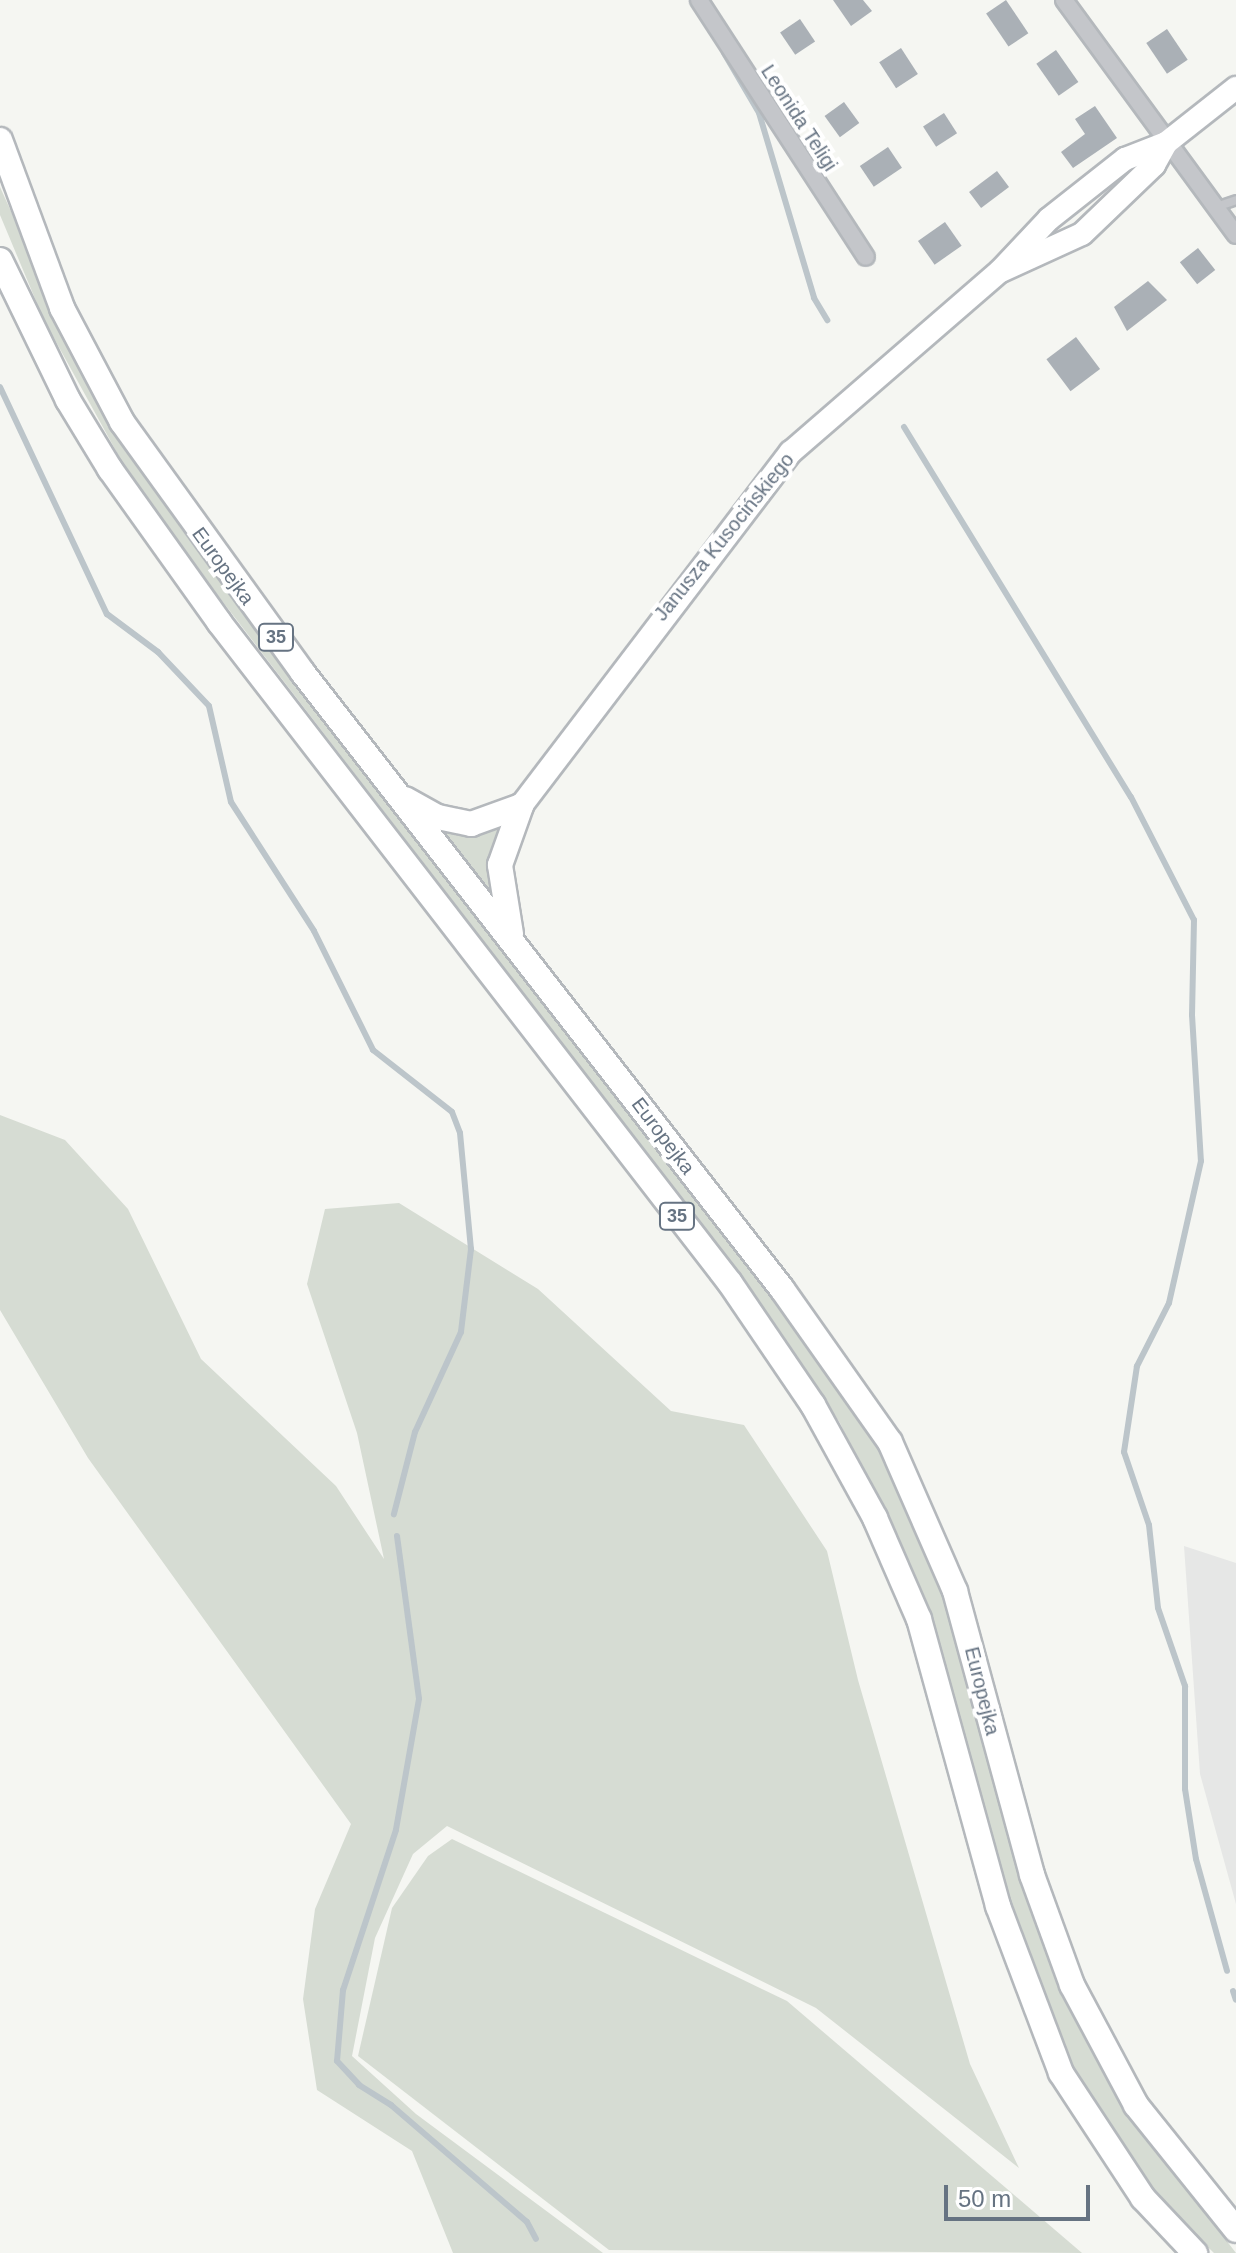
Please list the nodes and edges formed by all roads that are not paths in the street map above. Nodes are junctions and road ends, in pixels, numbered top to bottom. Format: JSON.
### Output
{"nodes":[{"id":1,"x":699,"y":0,"type":"edge"},
{"id":2,"x":1064,"y":0,"type":"edge"},
{"id":3,"x":1236,"y":88,"type":"edge"},
{"id":4,"x":0,"y":140,"type":"edge"},
{"id":5,"x":1166,"y":143,"type":"junction"},
{"id":6,"x":1236,"y":200,"type":"edge"},
{"id":7,"x":1215,"y":207,"type":"junction"},
{"id":8,"x":1236,"y":235,"type":"edge"},
{"id":9,"x":866,"y":257,"type":"dead end"},
{"id":10,"x":0,"y":260,"type":"edge"},
{"id":11,"x":1000,"y":271,"type":"junction"},
{"id":12,"x":395,"y":793,"type":"junction"},
{"id":13,"x":521,"y":806,"type":"junction"},
{"id":14,"x":515,"y":948,"type":"junction"},
{"id":15,"x":1236,"y":2230,"type":"edge"},
{"id":16,"x":1195,"y":2253,"type":"edge"}],
"edges":[{"from":1,"to":9,"type":"street","name":"Leonida Teligi"},
{"from":2,"to":5,"type":"street"},
{"from":3,"to":5,"type":"street","name":"Janusza Kusocińskiego"},
{"from":4,"to":12,"type":"main road","name":"Europejka","number":"35"},
{"from":5,"to":7,"type":"street"},
{"from":5,"to":11,"type":"street","name":"Janusza Kusocińskiego"},
{"from":5,"to":11,"type":"street","name":"Janusza Kusocińskiego"},
{"from":6,"to":7,"type":"lane"},
{"from":7,"to":8,"type":"street"},
{"from":10,"to":16,"type":"main road","name":"Europejka","number":"35"},
{"from":11,"to":13,"type":"street","name":"Janusza Kusocińskiego"},
{"from":12,"to":13,"type":"main road"},
{"from":12,"to":14,"type":"main road","name":"Europejka","number":"35"},
{"from":13,"to":14,"type":"main road"},
{"from":14,"to":15,"type":"main road","name":"Europejka","number":"35"}]}
